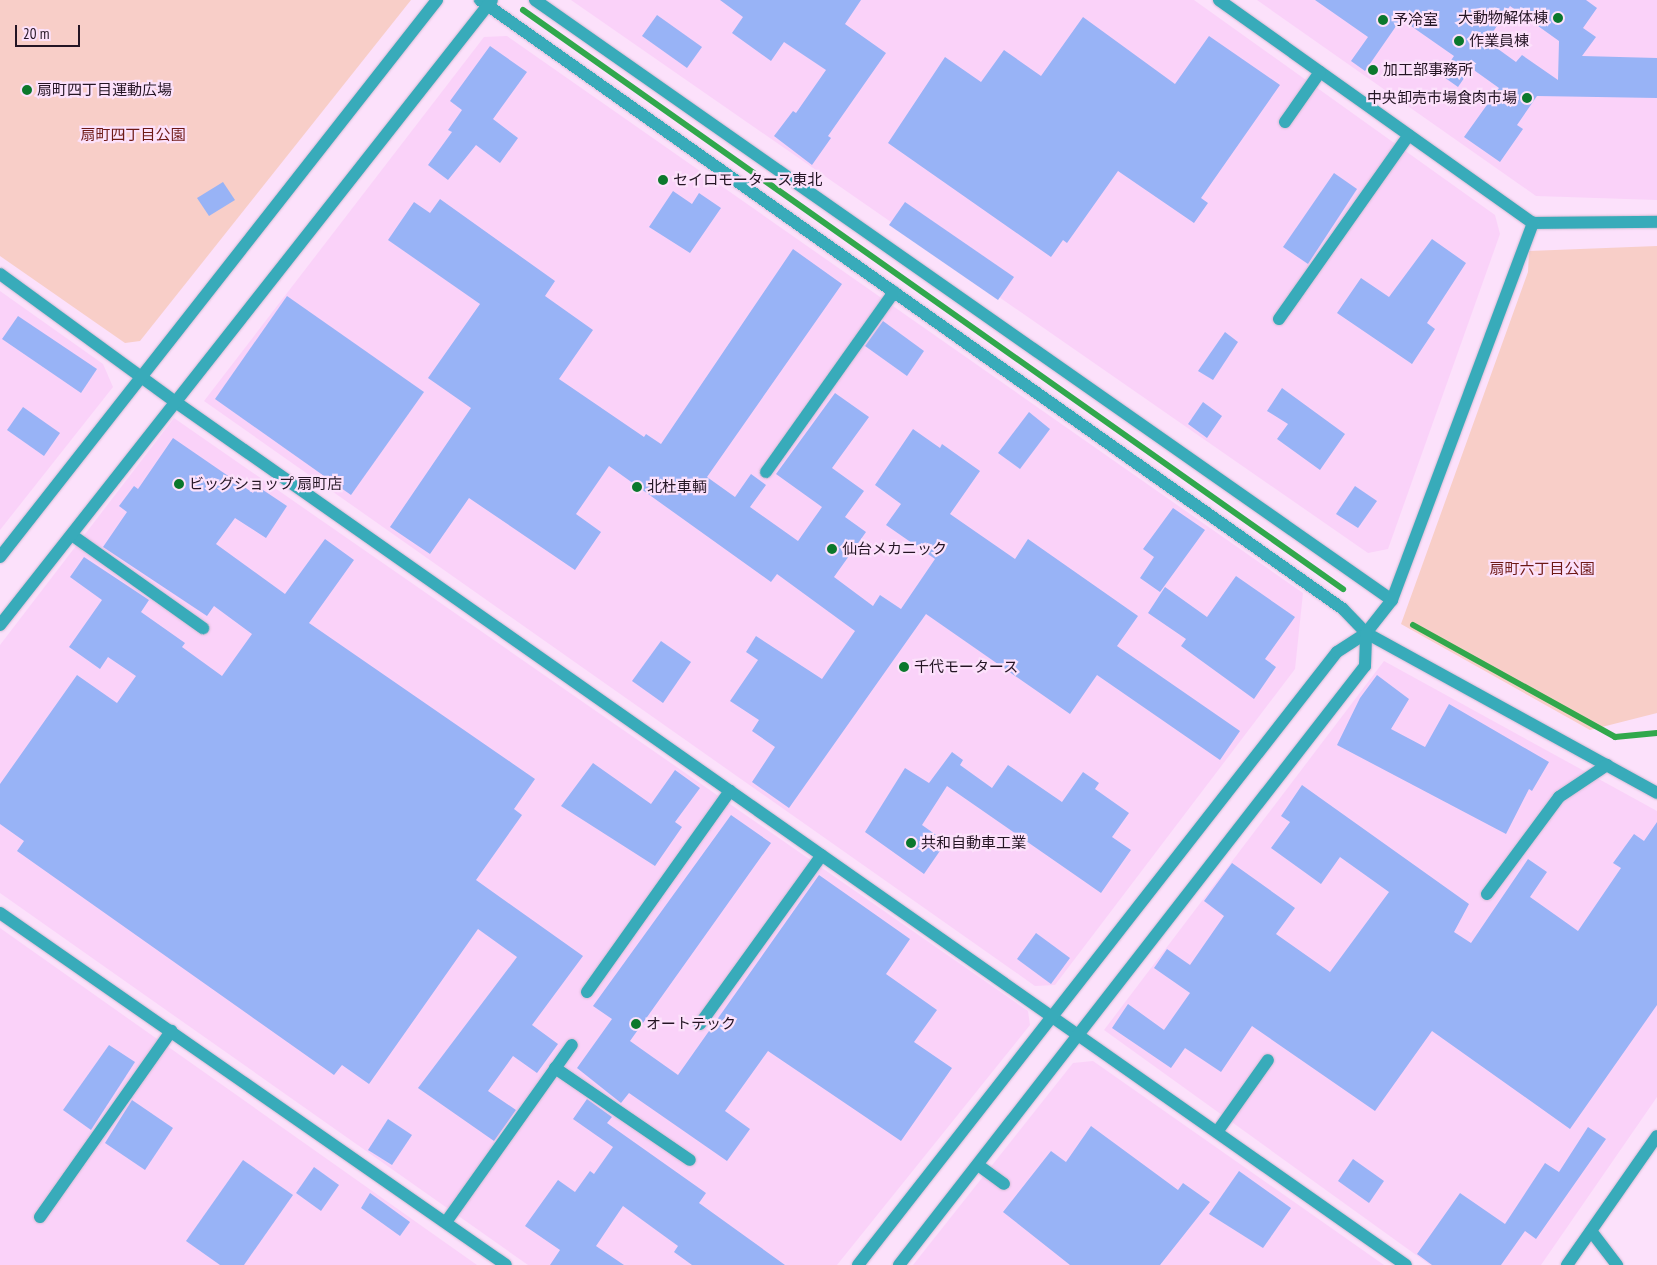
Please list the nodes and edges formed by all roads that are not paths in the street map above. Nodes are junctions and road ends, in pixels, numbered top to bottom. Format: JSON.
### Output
{"nodes":[{"id":1,"x":437,"y":0,"type":"edge"},
{"id":2,"x":534,"y":0,"type":"edge"},
{"id":3,"x":1219,"y":0,"type":"edge"},
{"id":4,"x":486,"y":2,"type":"edge"},
{"id":5,"x":1320,"y":72,"type":"junction"},
{"id":6,"x":1285,"y":122,"type":"dead end"},
{"id":7,"x":1409,"y":135,"type":"junction"},
{"id":8,"x":1657,"y":222,"type":"edge"},
{"id":9,"x":1533,"y":223,"type":"junction"},
{"id":10,"x":0,"y":274,"type":"edge"},
{"id":11,"x":894,"y":292,"type":"junction"},
{"id":12,"x":1280,"y":319,"type":"dead end"},
{"id":13,"x":144,"y":376,"type":"junction"},
{"id":14,"x":177,"y":403,"type":"junction"},
{"id":15,"x":766,"y":472,"type":"dead end"},
{"id":16,"x":72,"y":535,"type":"junction"},
{"id":17,"x":0,"y":557,"type":"edge"},
{"id":18,"x":1392,"y":600,"type":"junction"},
{"id":19,"x":0,"y":625,"type":"edge"},
{"id":20,"x":203,"y":628,"type":"dead end"},
{"id":21,"x":1366,"y":633,"type":"junction"},
{"id":22,"x":1607,"y":765,"type":"junction"},
{"id":23,"x":730,"y":791,"type":"junction"},
{"id":24,"x":1657,"y":793,"type":"edge"},
{"id":25,"x":822,"y":855,"type":"junction"},
{"id":26,"x":1487,"y":894,"type":"dead end"},
{"id":27,"x":0,"y":913,"type":"edge"},
{"id":28,"x":587,"y":992,"type":"dead end"},
{"id":29,"x":1051,"y":1016,"type":"junction"},
{"id":30,"x":700,"y":1024,"type":"dead end"},
{"id":31,"x":171,"y":1031,"type":"junction"},
{"id":32,"x":1079,"y":1036,"type":"junction"},
{"id":33,"x":572,"y":1045,"type":"dead end"},
{"id":34,"x":1268,"y":1060,"type":"dead end"},
{"id":35,"x":556,"y":1068,"type":"junction"},
{"id":36,"x":1217,"y":1132,"type":"junction"},
{"id":37,"x":1657,"y":1136,"type":"edge"},
{"id":38,"x":690,"y":1160,"type":"dead end"},
{"id":39,"x":978,"y":1165,"type":"junction"},
{"id":40,"x":1004,"y":1184,"type":"dead end"},
{"id":41,"x":40,"y":1217,"type":"dead end"},
{"id":42,"x":446,"y":1222,"type":"junction"},
{"id":43,"x":1591,"y":1231,"type":"junction"},
{"id":44,"x":506,"y":1265,"type":"edge"},
{"id":45,"x":858,"y":1265,"type":"edge"},
{"id":46,"x":899,"y":1265,"type":"edge"},
{"id":47,"x":1406,"y":1265,"type":"edge"},
{"id":48,"x":1568,"y":1265,"type":"edge"},
{"id":49,"x":1617,"y":1265,"type":"edge"}],
"edges":[{"from":1,"to":13,"type":"street"},
{"from":2,"to":18,"type":"street"},
{"from":3,"to":5,"type":"street"},
{"from":4,"to":11,"type":"street"},
{"from":4,"to":14,"type":"street"},
{"from":5,"to":6,"type":"street"},
{"from":5,"to":7,"type":"street"},
{"from":7,"to":9,"type":"street"},
{"from":7,"to":12,"type":"street"},
{"from":8,"to":9,"type":"street"},
{"from":9,"to":18,"type":"street"},
{"from":10,"to":13,"type":"street"},
{"from":11,"to":15,"type":"street"},
{"from":11,"to":21,"type":"street"},
{"from":13,"to":14,"type":"street"},
{"from":13,"to":17,"type":"street"},
{"from":14,"to":16,"type":"street"},
{"from":14,"to":23,"type":"street"},
{"from":16,"to":19,"type":"street"},
{"from":16,"to":20,"type":"street"},
{"from":18,"to":21,"type":"street"},
{"from":21,"to":22,"type":"street"},
{"from":21,"to":29,"type":"street"},
{"from":21,"to":32,"type":"street"},
{"from":22,"to":24,"type":"street"},
{"from":22,"to":26,"type":"street"},
{"from":23,"to":25,"type":"street"},
{"from":23,"to":28,"type":"street"},
{"from":25,"to":29,"type":"street"},
{"from":25,"to":30,"type":"street"},
{"from":27,"to":31,"type":"street"},
{"from":29,"to":32,"type":"street"},
{"from":29,"to":45,"type":"street"},
{"from":31,"to":41,"type":"street"},
{"from":31,"to":42,"type":"street"},
{"from":32,"to":36,"type":"street"},
{"from":32,"to":39,"type":"street"},
{"from":33,"to":35,"type":"street"},
{"from":34,"to":36,"type":"street"},
{"from":35,"to":38,"type":"street"},
{"from":35,"to":42,"type":"street"},
{"from":36,"to":47,"type":"street"},
{"from":37,"to":43,"type":"street"},
{"from":39,"to":40,"type":"street"},
{"from":39,"to":46,"type":"street"},
{"from":42,"to":44,"type":"street"},
{"from":43,"to":48,"type":"street"},
{"from":43,"to":49,"type":"street"}]}
